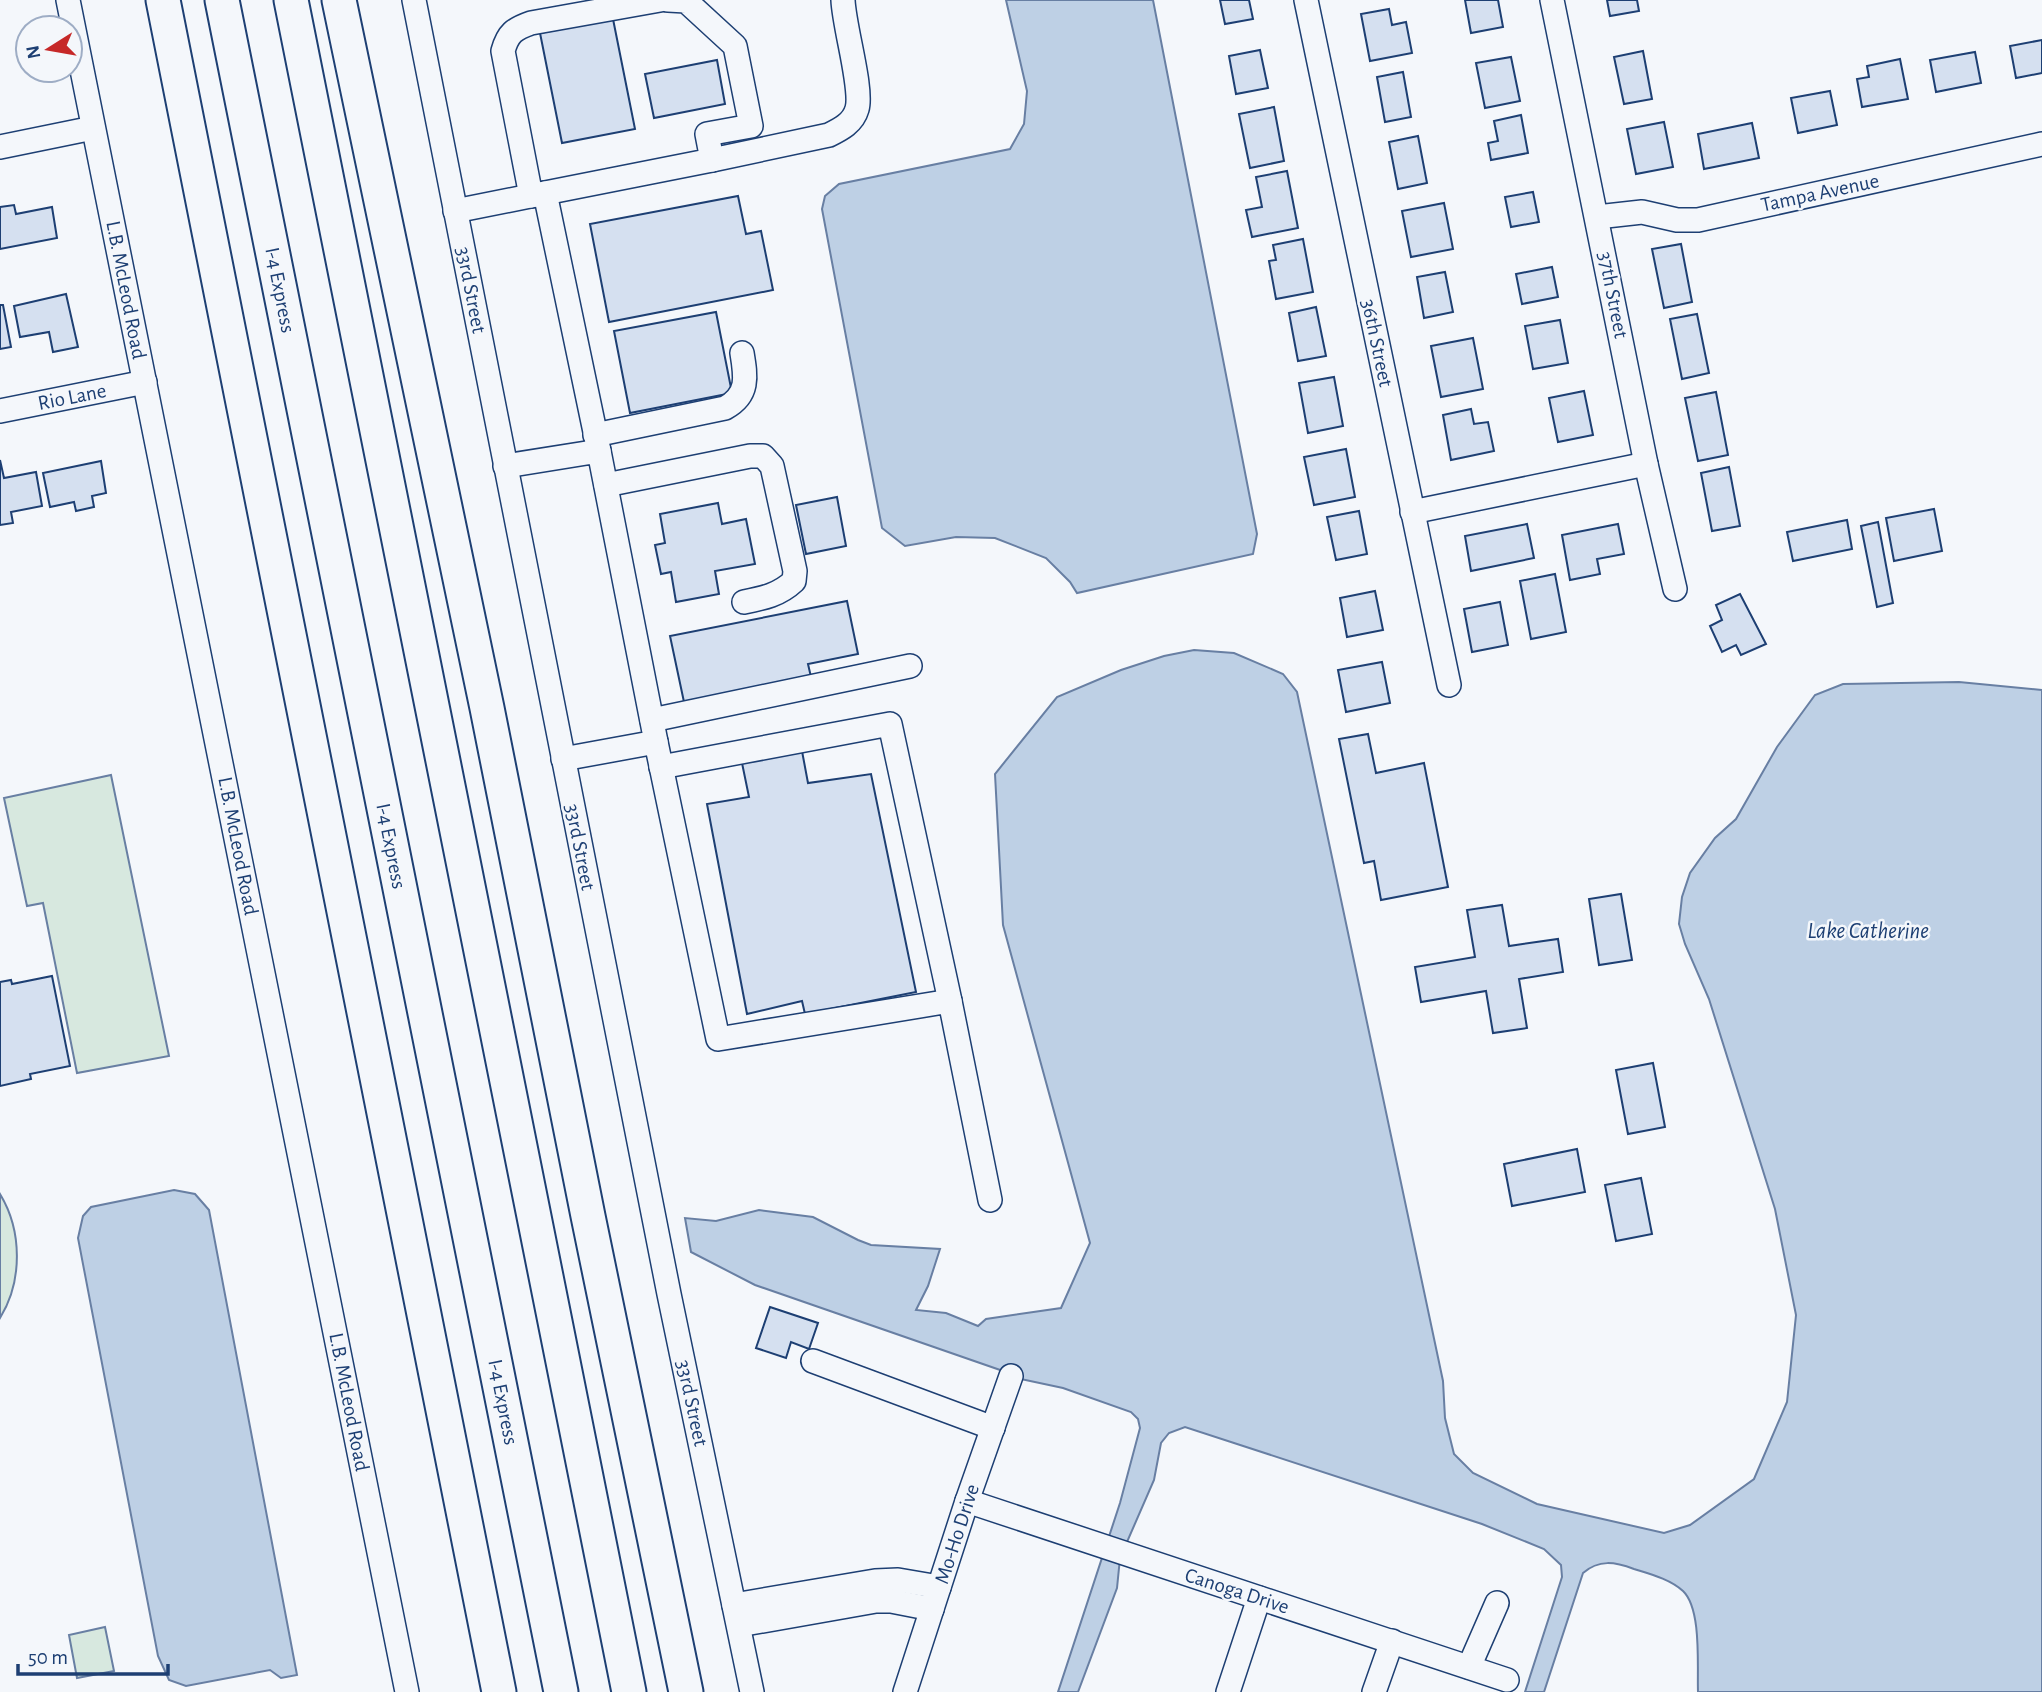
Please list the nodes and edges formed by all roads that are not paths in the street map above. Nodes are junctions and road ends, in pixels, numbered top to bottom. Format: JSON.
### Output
{"nodes":[{"id":1,"x":68,"y":0,"type":"edge"},
{"id":2,"x":142,"y":0,"type":"edge"},
{"id":3,"x":163,"y":0,"type":"edge"},
{"id":4,"x":222,"y":0,"type":"edge"},
{"id":5,"x":291,"y":0,"type":"edge"},
{"id":6,"x":339,"y":0,"type":"edge"},
{"id":7,"x":414,"y":0,"type":"edge"},
{"id":8,"x":660,"y":0,"type":"edge"},
{"id":9,"x":668,"y":0,"type":"edge"},
{"id":10,"x":843,"y":0,"type":"edge"},
{"id":11,"x":1306,"y":0,"type":"edge"},
{"id":12,"x":1552,"y":0,"type":"edge"},
{"id":13,"x":93,"y":128,"type":"junction"},
{"id":14,"x":2042,"y":144,"type":"edge"},
{"id":15,"x":0,"y":147,"type":"edge"},
{"id":16,"x":712,"y":160,"type":"junction"},
{"id":17,"x":538,"y":195,"type":"junction"},
{"id":18,"x":455,"y":212,"type":"junction"},
{"id":19,"x":1597,"y":217,"type":"junction"},
{"id":20,"x":230,"y":347,"type":"junction"},
{"id":21,"x":742,"y":353,"type":"dead end"},
{"id":22,"x":145,"y":382,"type":"junction"},
{"id":23,"x":0,"y":411,"type":"edge"},
{"id":24,"x":597,"y":443,"type":"junction"},
{"id":25,"x":1646,"y":464,"type":"junction"},
{"id":26,"x":505,"y":466,"type":"junction"},
{"id":27,"x":606,"y":485,"type":"junction"},
{"id":28,"x":1412,"y":512,"type":"junction"},
{"id":29,"x":1675,"y":589,"type":"dead end"},
{"id":30,"x":744,"y":602,"type":"dead end"},
{"id":31,"x":910,"y":666,"type":"dead end"},
{"id":32,"x":1449,"y":685,"type":"dead end"},
{"id":33,"x":654,"y":731,"type":"junction"},
{"id":34,"x":563,"y":759,"type":"junction"},
{"id":35,"x":662,"y":767,"type":"junction"},
{"id":36,"x":950,"y":1001,"type":"junction"},
{"id":37,"x":990,"y":1200,"type":"dead end"},
{"id":38,"x":813,"y":1361,"type":"dead end"},
{"id":39,"x":1011,"y":1376,"type":"dead end"},
{"id":40,"x":993,"y":1428,"type":"junction"},
{"id":41,"x":967,"y":1501,"type":"junction"},
{"id":42,"x":935,"y":1598,"type":"junction"},
{"id":43,"x":1259,"y":1598,"type":"junction"},
{"id":44,"x":1497,"y":1603,"type":"dead end"},
{"id":45,"x":737,"y":1615,"type":"junction"},
{"id":46,"x":1392,"y":1642,"type":"junction"},
{"id":47,"x":1469,"y":1667,"type":"junction"},
{"id":48,"x":1507,"y":1680,"type":"dead end"},
{"id":49,"x":407,"y":1692,"type":"edge"},
{"id":50,"x":499,"y":1692,"type":"edge"},
{"id":51,"x":561,"y":1692,"type":"edge"},
{"id":52,"x":629,"y":1692,"type":"edge"},
{"id":53,"x":686,"y":1692,"type":"edge"},
{"id":54,"x":752,"y":1692,"type":"edge"},
{"id":55,"x":905,"y":1692,"type":"edge"},
{"id":56,"x":1228,"y":1692,"type":"edge"},
{"id":57,"x":1374,"y":1692,"type":"edge"}],
"edges":[{"from":1,"to":13,"type":"street","name":"L.B. McLeod Road"},
{"from":2,"to":20,"type":"highway"},
{"from":3,"to":20,"type":"highway"},
{"from":4,"to":51,"type":"highway","name":"I-4 Express"},
{"from":5,"to":52,"type":"highway"},
{"from":6,"to":53,"type":"highway"},
{"from":7,"to":18,"type":"street","name":"33rd Street"},
{"from":8,"to":17,"type":"street"},
{"from":9,"to":16,"type":"street"},
{"from":10,"to":16,"type":"street"},
{"from":11,"to":28,"type":"street","name":"36th Street"},
{"from":12,"to":19,"type":"street","name":"37th Street"},
{"from":13,"to":15,"type":"street"},
{"from":13,"to":22,"type":"street","name":"L.B. McLeod Road"},
{"from":14,"to":19,"type":"street","name":"Tampa Avenue"},
{"from":16,"to":17,"type":"street"},
{"from":17,"to":18,"type":"street"},
{"from":17,"to":24,"type":"street"},
{"from":18,"to":26,"type":"street","name":"33rd Street"},
{"from":19,"to":25,"type":"street","name":"37th Street"},
{"from":20,"to":50,"type":"highway"},
{"from":21,"to":24,"type":"street"},
{"from":22,"to":23,"type":"street","name":"Rio Lane"},
{"from":22,"to":49,"type":"street","name":"L.B. McLeod Road"},
{"from":24,"to":26,"type":"street"},
{"from":24,"to":27,"type":"street"},
{"from":25,"to":28,"type":"street"},
{"from":25,"to":29,"type":"street","name":"37th Street"},
{"from":26,"to":34,"type":"street","name":"33rd Street"},
{"from":27,"to":30,"type":"street"},
{"from":27,"to":33,"type":"street"},
{"from":28,"to":32,"type":"street","name":"36th Street"},
{"from":31,"to":33,"type":"street"},
{"from":33,"to":34,"type":"street"},
{"from":33,"to":35,"type":"street"},
{"from":34,"to":45,"type":"street","name":"33rd Street"},
{"from":35,"to":36,"type":"street"},
{"from":35,"to":36,"type":"street"},
{"from":36,"to":37,"type":"street"},
{"from":38,"to":40,"type":"street"},
{"from":39,"to":40,"type":"street","name":"Mo-Ho Drive"},
{"from":40,"to":41,"type":"street","name":"Mo-Ho Drive"},
{"from":41,"to":42,"type":"street","name":"Mo-Ho Drive"},
{"from":41,"to":43,"type":"street","name":"Canoga Drive"},
{"from":42,"to":45,"type":"street"},
{"from":42,"to":55,"type":"street","name":"Mo-Ho Drive"},
{"from":43,"to":46,"type":"street","name":"Canoga Drive"},
{"from":43,"to":56,"type":"street"},
{"from":44,"to":47,"type":"street"},
{"from":45,"to":54,"type":"street","name":"33rd Street"},
{"from":46,"to":47,"type":"street","name":"Canoga Drive"},
{"from":46,"to":57,"type":"street"},
{"from":47,"to":48,"type":"street","name":"Canoga Drive"}]}
